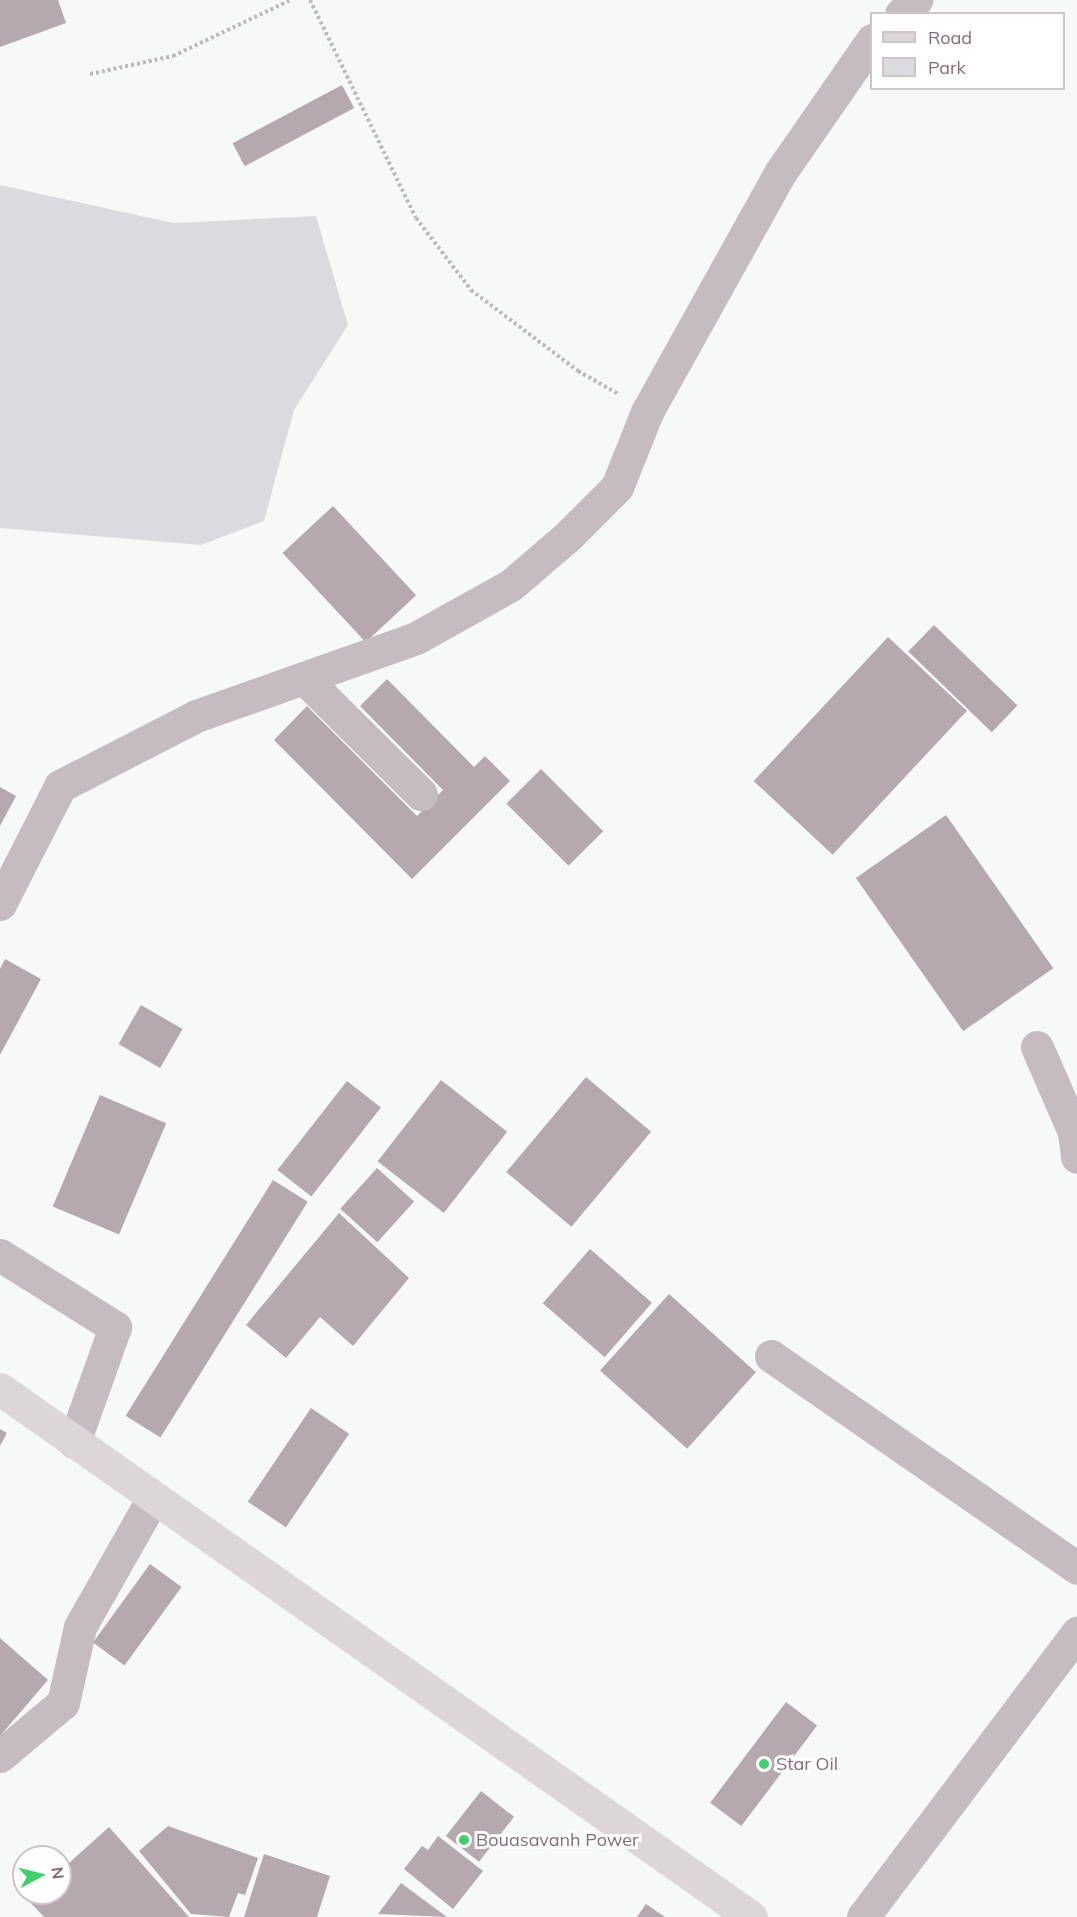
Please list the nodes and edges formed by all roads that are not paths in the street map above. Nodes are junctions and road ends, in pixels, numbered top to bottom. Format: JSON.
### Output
{"nodes":[{"id":1,"x":916,"y":0,"type":"edge"},
{"id":2,"x":903,"y":12,"type":"edge"},
{"id":3,"x":870,"y":43,"type":"edge"},
{"id":4,"x":304,"y":678,"type":"junction"},
{"id":5,"x":421,"y":794,"type":"dead end"},
{"id":6,"x":0,"y":904,"type":"edge"},
{"id":7,"x":1037,"y":1047,"type":"dead end"},
{"id":8,"x":1077,"y":1157,"type":"edge"},
{"id":9,"x":0,"y":1255,"type":"edge"},
{"id":10,"x":771,"y":1356,"type":"dead end"},
{"id":11,"x":0,"y":1389,"type":"edge"},
{"id":12,"x":74,"y":1442,"type":"junction"},
{"id":13,"x":153,"y":1498,"type":"junction"},
{"id":14,"x":1077,"y":1568,"type":"edge"},
{"id":15,"x":1077,"y":1633,"type":"edge"},
{"id":16,"x":0,"y":1756,"type":"edge"},
{"id":17,"x":752,"y":1917,"type":"edge"},
{"id":18,"x":863,"y":1917,"type":"edge"}],
"edges":[{"from":1,"to":2,"type":"street"},
{"from":3,"to":4,"type":"street"},
{"from":4,"to":5,"type":"street"},
{"from":4,"to":6,"type":"street"},
{"from":7,"to":8,"type":"street"},
{"from":9,"to":12,"type":"street"},
{"from":10,"to":14,"type":"street"},
{"from":11,"to":12,"type":"main road"},
{"from":12,"to":13,"type":"main road"},
{"from":13,"to":16,"type":"street"},
{"from":13,"to":17,"type":"main road"},
{"from":15,"to":18,"type":"street"}]}
